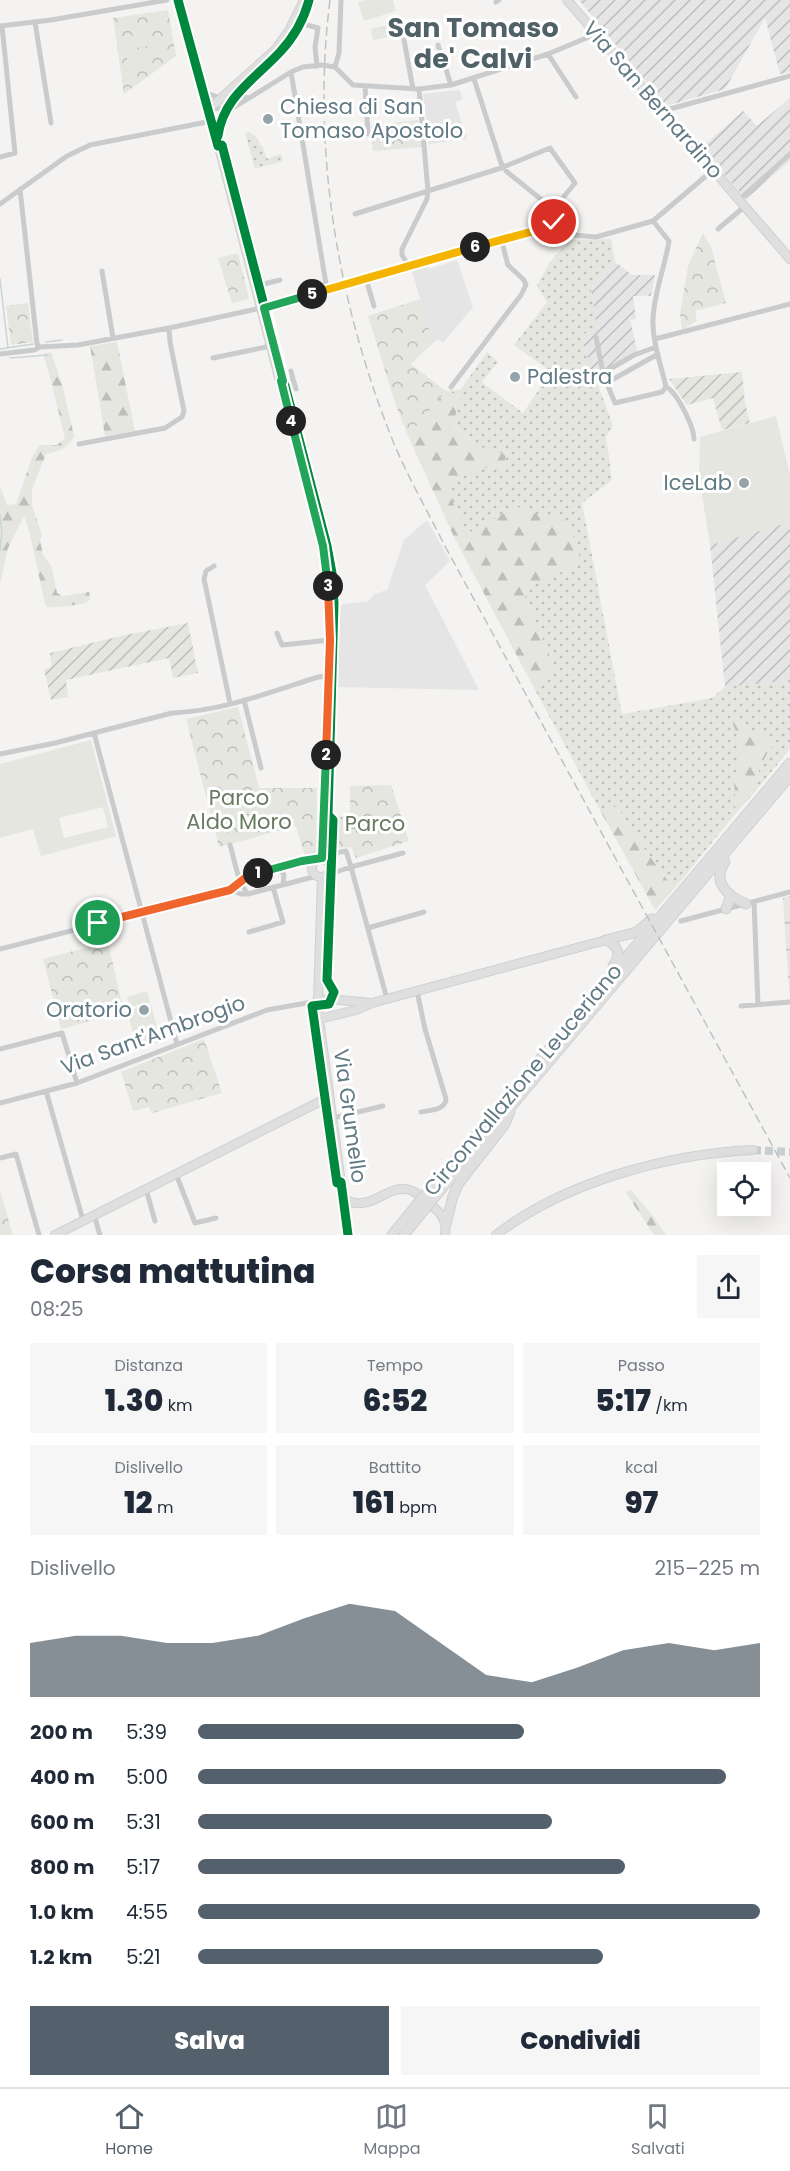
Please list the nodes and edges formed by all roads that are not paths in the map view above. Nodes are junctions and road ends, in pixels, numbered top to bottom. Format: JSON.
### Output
{"nodes":[{"id":1,"x":167,"y":0,"type":"edge"},
{"id":2,"x":178,"y":0,"type":"edge"},
{"id":3,"x":304,"y":0,"type":"edge"},
{"id":4,"x":309,"y":0,"type":"edge"},
{"id":5,"x":341,"y":0,"type":"edge"},
{"id":6,"x":567,"y":0,"type":"edge"},
{"id":7,"x":400,"y":18,"type":"dead end"},
{"id":8,"x":35,"y":22,"type":"junction"},
{"id":9,"x":308,"y":25,"type":"dead end"},
{"id":10,"x":1,"y":26,"type":"edge"},
{"id":11,"x":596,"y":34,"type":"junction"},
{"id":12,"x":438,"y":45,"type":"dead end"},
{"id":13,"x":548,"y":54,"type":"junction"},
{"id":14,"x":317,"y":66,"type":"junction"},
{"id":15,"x":335,"y":67,"type":"junction"},
{"id":16,"x":291,"y":72,"type":"junction"},
{"id":17,"x":790,"y":76,"type":"edge"},
{"id":18,"x":474,"y":79,"type":"junction"},
{"id":19,"x":451,"y":85,"type":"junction"},
{"id":20,"x":365,"y":86,"type":"junction"},
{"id":21,"x":416,"y":89,"type":"junction"},
{"id":22,"x":203,"y":92,"type":"junction"},
{"id":23,"x":236,"y":94,"type":"junction"},
{"id":24,"x":222,"y":97,"type":"junction"},
{"id":25,"x":576,"y":97,"type":"dead end"},
{"id":26,"x":248,"y":98,"type":"junction"},
{"id":27,"x":209,"y":109,"type":"junction"},
{"id":28,"x":226,"y":109,"type":"junction"},
{"id":29,"x":664,"y":113,"type":"junction"},
{"id":30,"x":222,"y":119,"type":"junction"},
{"id":31,"x":212,"y":120,"type":"junction"},
{"id":32,"x":51,"y":123,"type":"dead end"},
{"id":33,"x":368,"y":134,"type":"dead end"},
{"id":34,"x":218,"y":142,"type":"junction"},
{"id":35,"x":790,"y":154,"type":"edge"},
{"id":36,"x":0,"y":157,"type":"edge"},
{"id":37,"x":505,"y":166,"type":"junction"},
{"id":38,"x":713,"y":170,"type":"junction"},
{"id":39,"x":20,"y":189,"type":"junction"},
{"id":40,"x":428,"y":191,"type":"junction"},
{"id":41,"x":741,"y":203,"type":"junction"},
{"id":42,"x":0,"y":204,"type":"edge"},
{"id":43,"x":553,"y":210,"type":"junction"},
{"id":44,"x":355,"y":214,"type":"dead end"},
{"id":45,"x":653,"y":221,"type":"junction"},
{"id":46,"x":556,"y":225,"type":"junction"},
{"id":47,"x":718,"y":229,"type":"dead end"},
{"id":48,"x":501,"y":239,"type":"junction"},
{"id":49,"x":789,"y":256,"type":"edge"},
{"id":50,"x":408,"y":265,"type":"junction"},
{"id":51,"x":102,"y":271,"type":"dead end"},
{"id":52,"x":366,"y":279,"type":"junction"},
{"id":53,"x":280,"y":280,"type":"dead end"},
{"id":54,"x":256,"y":286,"type":"junction"},
{"id":55,"x":327,"y":290,"type":"junction"},
{"id":56,"x":790,"y":304,"type":"edge"},
{"id":57,"x":374,"y":306,"type":"dead end"},
{"id":58,"x":261,"y":309,"type":"junction"},
{"id":59,"x":169,"y":328,"type":"junction"},
{"id":60,"x":596,"y":337,"type":"dead end"},
{"id":61,"x":113,"y":338,"type":"junction"},
{"id":62,"x":655,"y":339,"type":"junction"},
{"id":63,"x":271,"y":346,"type":"junction"},
{"id":64,"x":656,"y":346,"type":"junction"},
{"id":65,"x":40,"y":347,"type":"junction"},
{"id":66,"x":0,"y":354,"type":"edge"},
{"id":67,"x":658,"y":354,"type":"junction"},
{"id":68,"x":213,"y":357,"type":"dead end"},
{"id":69,"x":291,"y":372,"type":"dead end"},
{"id":70,"x":293,"y":379,"type":"junction"},
{"id":71,"x":281,"y":381,"type":"junction"},
{"id":72,"x":451,"y":387,"type":"dead end"},
{"id":73,"x":666,"y":387,"type":"junction"},
{"id":74,"x":296,"y":389,"type":"dead end"},
{"id":75,"x":694,"y":439,"type":"dead end"},
{"id":76,"x":79,"y":444,"type":"dead end"},
{"id":77,"x":214,"y":566,"type":"dead end"},
{"id":78,"x":277,"y":633,"type":"dead end"},
{"id":79,"x":327,"y":640,"type":"junction"},
{"id":80,"x":328,"y":676,"type":"junction"},
{"id":81,"x":244,"y":700,"type":"junction"},
{"id":82,"x":230,"y":703,"type":"junction"},
{"id":83,"x":94,"y":733,"type":"junction"},
{"id":84,"x":0,"y":754,"type":"edge"},
{"id":85,"x":790,"y":763,"type":"edge"},
{"id":86,"x":261,"y":768,"type":"dead end"},
{"id":87,"x":790,"y":776,"type":"edge"},
{"id":88,"x":790,"y":781,"type":"edge"},
{"id":89,"x":773,"y":796,"type":"junction"},
{"id":90,"x":230,"y":845,"type":"dead end"},
{"id":91,"x":403,"y":853,"type":"dead end"},
{"id":92,"x":710,"y":858,"type":"junction"},
{"id":93,"x":321,"y":859,"type":"junction"},
{"id":94,"x":351,"y":867,"type":"junction"},
{"id":95,"x":279,"y":868,"type":"junction"},
{"id":96,"x":322,"y":876,"type":"junction"},
{"id":97,"x":241,"y":880,"type":"junction"},
{"id":98,"x":283,"y":885,"type":"junction"},
{"id":99,"x":273,"y":887,"type":"junction"},
{"id":100,"x":230,"y":890,"type":"junction"},
{"id":101,"x":790,"y":892,"type":"edge"},
{"id":102,"x":248,"y":894,"type":"junction"},
{"id":103,"x":731,"y":896,"type":"junction"},
{"id":104,"x":750,"y":903,"type":"junction"},
{"id":105,"x":726,"y":909,"type":"junction"},
{"id":106,"x":424,"y":912,"type":"dead end"},
{"id":107,"x":141,"y":913,"type":"junction"},
{"id":108,"x":681,"y":921,"type":"dead end"},
{"id":109,"x":368,"y":928,"type":"junction"},
{"id":110,"x":657,"y":928,"type":"junction"},
{"id":111,"x":249,"y":932,"type":"dead end"},
{"id":112,"x":606,"y":940,"type":"junction"},
{"id":113,"x":0,"y":950,"type":"edge"},
{"id":114,"x":417,"y":991,"type":"junction"},
{"id":115,"x":595,"y":994,"type":"junction"},
{"id":116,"x":387,"y":999,"type":"junction"},
{"id":117,"x":318,"y":1001,"type":"junction"},
{"id":118,"x":790,"y":1002,"type":"edge"},
{"id":119,"x":372,"y":1003,"type":"junction"},
{"id":120,"x":758,"y":1005,"type":"junction"},
{"id":121,"x":741,"y":1006,"type":"dead end"},
{"id":122,"x":319,"y":1019,"type":"junction"},
{"id":123,"x":177,"y":1044,"type":"junction"},
{"id":124,"x":0,"y":1048,"type":"edge"},
{"id":125,"x":76,"y":1083,"type":"junction"},
{"id":126,"x":46,"y":1091,"type":"junction"},
{"id":127,"x":329,"y":1097,"type":"junction"},
{"id":128,"x":0,"y":1103,"type":"edge"},
{"id":129,"x":513,"y":1104,"type":"junction"},
{"id":130,"x":383,"y":1106,"type":"dead end"},
{"id":131,"x":421,"y":1112,"type":"dead end"},
{"id":132,"x":333,"y":1118,"type":"junction"},
{"id":133,"x":753,"y":1150,"type":"tunnel mouth"},
{"id":134,"x":0,"y":1158,"type":"edge"},
{"id":135,"x":176,"y":1174,"type":"junction"},
{"id":136,"x":146,"y":1189,"type":"junction"},
{"id":137,"x":430,"y":1196,"type":"junction"},
{"id":138,"x":343,"y":1199,"type":"junction"},
{"id":139,"x":422,"y":1206,"type":"junction"},
{"id":140,"x":94,"y":1215,"type":"junction"},
{"id":141,"x":216,"y":1218,"type":"dead end"},
{"id":142,"x":83,"y":1220,"type":"junction"},
{"id":143,"x":155,"y":1221,"type":"dead end"},
{"id":144,"x":446,"y":1224,"type":"junction"},
{"id":145,"x":39,"y":1235,"type":"edge"},
{"id":146,"x":55,"y":1235,"type":"edge"},
{"id":147,"x":100,"y":1235,"type":"edge"},
{"id":148,"x":348,"y":1235,"type":"edge"},
{"id":149,"x":392,"y":1235,"type":"edge"},
{"id":150,"x":404,"y":1235,"type":"edge"},
{"id":151,"x":445,"y":1235,"type":"edge"},
{"id":152,"x":496,"y":1235,"type":"edge"}],
"edges":[{"from":1,"to":8,"type":"street"},
{"from":2,"to":22,"type":"street"},
{"from":3,"to":24,"type":"main road"},
{"from":4,"to":23,"type":"main road"},
{"from":5,"to":15,"type":"street"},
{"from":6,"to":11,"type":"main road","name":"Via San Bernardino"},
{"from":7,"to":21,"type":"street"},
{"from":8,"to":10,"type":"street"},
{"from":8,"to":32,"type":"street"},
{"from":9,"to":14,"type":"street"},
{"from":10,"to":36,"type":"street"},
{"from":11,"to":13,"type":"street"},
{"from":11,"to":29,"type":"main road","name":"Via San Bernardino"},
{"from":12,"to":19,"type":"street"},
{"from":13,"to":18,"type":"street"},
{"from":13,"to":25,"type":"street"},
{"from":14,"to":15,"type":"street"},
{"from":14,"to":16,"type":"street"},
{"from":15,"to":20,"type":"street"},
{"from":16,"to":26,"type":"street"},
{"from":16,"to":55,"type":"street"},
{"from":17,"to":29,"type":"street"},
{"from":18,"to":19,"type":"street"},
{"from":18,"to":37,"type":"street"},
{"from":19,"to":21,"type":"street"},
{"from":20,"to":21,"type":"street"},
{"from":20,"to":33,"type":"street"},
{"from":21,"to":40,"type":"street"},
{"from":22,"to":24,"type":"street"},
{"from":22,"to":27,"type":"street"},
{"from":23,"to":24,"type":"street"},
{"from":23,"to":26,"type":"street"},
{"from":23,"to":28,"type":"main road"},
{"from":24,"to":27,"type":"main road"},
{"from":26,"to":28,"type":"street"},
{"from":27,"to":28,"type":"street"},
{"from":27,"to":31,"type":"main road"},
{"from":28,"to":30,"type":"main road"},
{"from":29,"to":38,"type":"main road","name":"Via San Bernardino"},
{"from":30,"to":31,"type":"street"},
{"from":30,"to":34,"type":"main road"},
{"from":31,"to":34,"type":"main road"},
{"from":31,"to":39,"type":"street"},
{"from":34,"to":54,"type":"main road"},
{"from":35,"to":41,"type":"street"},
{"from":37,"to":40,"type":"street"},
{"from":37,"to":43,"type":"street"},
{"from":37,"to":43,"type":"street"},
{"from":38,"to":41,"type":"main road","name":"Via San Bernardino"},
{"from":38,"to":45,"type":"street"},
{"from":39,"to":42,"type":"street"},
{"from":39,"to":65,"type":"street"},
{"from":40,"to":44,"type":"street"},
{"from":40,"to":50,"type":"street"},
{"from":41,"to":47,"type":"street"},
{"from":41,"to":49,"type":"main road","name":"Via San Bernardino"},
{"from":43,"to":46,"type":"street"},
{"from":45,"to":46,"type":"street"},
{"from":45,"to":62,"type":"street"},
{"from":46,"to":48,"type":"street"},
{"from":48,"to":50,"type":"street"},
{"from":48,"to":72,"type":"street"},
{"from":50,"to":52,"type":"street"},
{"from":51,"to":61,"type":"street"},
{"from":52,"to":55,"type":"street"},
{"from":52,"to":57,"type":"street"},
{"from":53,"to":54,"type":"street"},
{"from":54,"to":58,"type":"main road"},
{"from":55,"to":58,"type":"street"},
{"from":56,"to":62,"type":"street"},
{"from":58,"to":59,"type":"street"},
{"from":58,"to":63,"type":"main road"},
{"from":59,"to":61,"type":"street"},
{"from":59,"to":76,"type":"street"},
{"from":60,"to":64,"type":"street"},
{"from":61,"to":65,"type":"street"},
{"from":62,"to":64,"type":"street"},
{"from":63,"to":68,"type":"street"},
{"from":63,"to":71,"type":"main road"},
{"from":64,"to":67,"type":"street"},
{"from":65,"to":66,"type":"street"},
{"from":67,"to":73,"type":"street"},
{"from":67,"to":73,"type":"street"},
{"from":69,"to":70,"type":"street"},
{"from":70,"to":71,"type":"street"},
{"from":70,"to":74,"type":"street"},
{"from":71,"to":79,"type":"main road"},
{"from":73,"to":75,"type":"street"},
{"from":77,"to":82,"type":"street"},
{"from":78,"to":79,"type":"street"},
{"from":79,"to":80,"type":"main road"},
{"from":80,"to":81,"type":"street"},
{"from":80,"to":93,"type":"main road"},
{"from":81,"to":82,"type":"street"},
{"from":81,"to":86,"type":"street"},
{"from":82,"to":83,"type":"street"},
{"from":83,"to":84,"type":"street"},
{"from":83,"to":107,"type":"street"},
{"from":85,"to":92,"type":"highway"},
{"from":87,"to":89,"type":"highway"},
{"from":88,"to":89,"type":"highway"},
{"from":89,"to":103,"type":"highway"},
{"from":89,"to":110,"type":"highway"},
{"from":90,"to":97,"type":"street"},
{"from":91,"to":94,"type":"street"},
{"from":92,"to":110,"type":"highway"},
{"from":92,"to":112,"type":"highway"},
{"from":93,"to":94,"type":"street"},
{"from":93,"to":95,"type":"street"},
{"from":93,"to":96,"type":"main road"},
{"from":93,"to":96,"type":"main road"},
{"from":94,"to":96,"type":"street"},
{"from":94,"to":109,"type":"street"},
{"from":95,"to":97,"type":"street"},
{"from":95,"to":98,"type":"street"},
{"from":96,"to":98,"type":"street"},
{"from":96,"to":117,"type":"main road"},
{"from":97,"to":100,"type":"street"},
{"from":97,"to":102,"type":"street"},
{"from":98,"to":99,"type":"street"},
{"from":99,"to":102,"type":"street"},
{"from":99,"to":111,"type":"street"},
{"from":100,"to":102,"type":"street"},
{"from":100,"to":107,"type":"street"},
{"from":101,"to":104,"type":"street"},
{"from":103,"to":104,"type":"highway"},
{"from":103,"to":105,"type":"highway"},
{"from":104,"to":105,"type":"street"},
{"from":104,"to":120,"type":"street"},
{"from":105,"to":108,"type":"street"},
{"from":106,"to":109,"type":"street"},
{"from":107,"to":113,"type":"street"},
{"from":107,"to":123,"type":"street"},
{"from":109,"to":116,"type":"street"},
{"from":110,"to":115,"type":"highway","name":"Circonvallazione Leuceriano"},
{"from":110,"to":129,"type":"highway","name":"Circonvallazione Leuceriano"},
{"from":112,"to":114,"type":"main road"},
{"from":112,"to":115,"type":"highway"},
{"from":114,"to":116,"type":"main road"},
{"from":114,"to":131,"type":"street"},
{"from":115,"to":137,"type":"highway","name":"Circonvallazione Leuceriano"},
{"from":116,"to":119,"type":"main road"},
{"from":117,"to":119,"type":"main road"},
{"from":117,"to":122,"type":"main road","name":"Via Grumello"},
{"from":117,"to":123,"type":"street","name":"Via Sant'Ambrogio"},
{"from":118,"to":120,"type":"street"},
{"from":119,"to":122,"type":"main road"},
{"from":120,"to":121,"type":"street"},
{"from":122,"to":127,"type":"main road","name":"Via Grumello"},
{"from":123,"to":125,"type":"street","name":"Via Sant'Ambrogio"},
{"from":124,"to":125,"type":"street"},
{"from":125,"to":126,"type":"street","name":"Via Sant'Ambrogio"},
{"from":126,"to":128,"type":"street","name":"Via Sant'Ambrogio"},
{"from":126,"to":142,"type":"street"},
{"from":127,"to":132,"type":"main road","name":"Via Grumello"},
{"from":127,"to":135,"type":"main road"},
{"from":129,"to":137,"type":"highway","name":"Circonvallazione Leuceriano"},
{"from":129,"to":144,"type":"highway"},
{"from":130,"to":132,"type":"street","name":"Via Grumello"},
{"from":132,"to":138,"type":"main road","name":"Via Grumello"},
{"from":133,"to":152,"type":"main road"},
{"from":134,"to":145,"type":"street"},
{"from":135,"to":136,"type":"main road"},
{"from":135,"to":141,"type":"street"},
{"from":136,"to":140,"type":"main road"},
{"from":136,"to":143,"type":"street"},
{"from":137,"to":139,"type":"highway","name":"Circonvallazione Leuceriano","bridge":true},
{"from":138,"to":144,"type":"main road"},
{"from":138,"to":148,"type":"main road","name":"Via Grumello"},
{"from":139,"to":149,"type":"highway","name":"Circonvallazione Leuceriano"},
{"from":139,"to":150,"type":"highway","name":"Circonvallazione Leuceriano"},
{"from":140,"to":142,"type":"main road"},
{"from":140,"to":147,"type":"street"},
{"from":142,"to":146,"type":"main road"},
{"from":144,"to":151,"type":"main road"}]}
